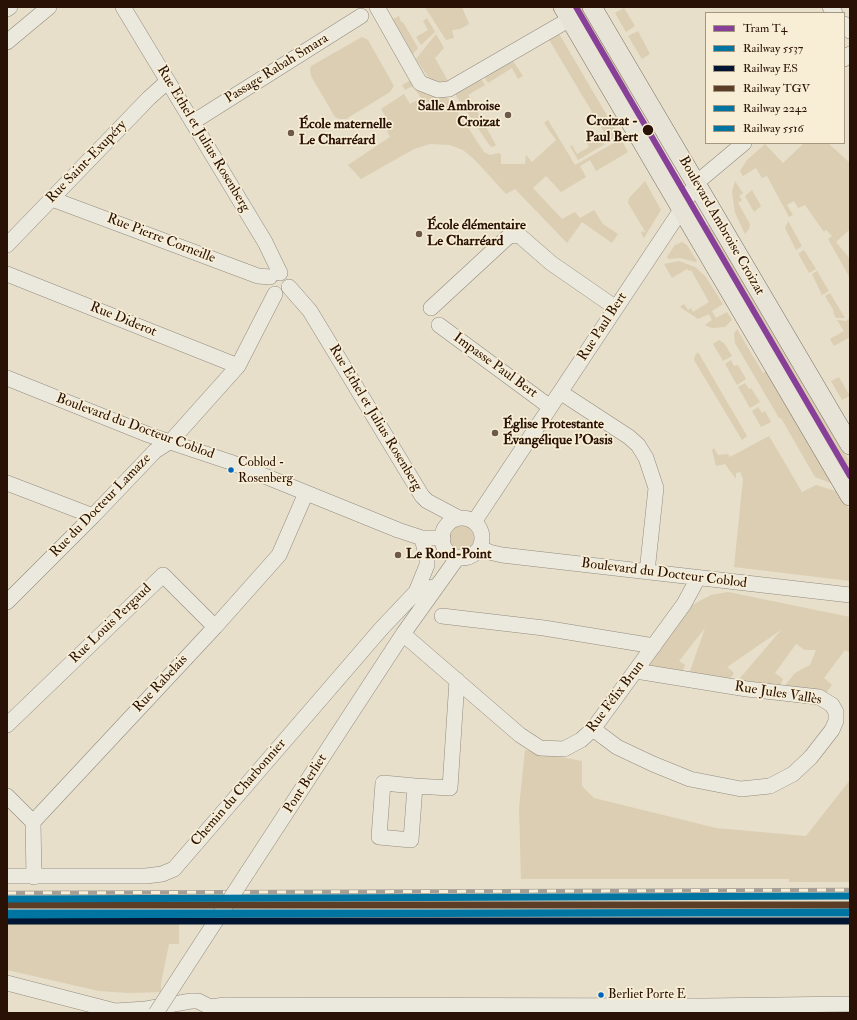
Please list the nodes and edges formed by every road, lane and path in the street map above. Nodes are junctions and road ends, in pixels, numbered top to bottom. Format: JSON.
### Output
{"nodes":[{"id":1,"x":10,"y":7,"type":"edge"},
{"id":2,"x":49,"y":7,"type":"edge"},
{"id":3,"x":123,"y":7,"type":"edge"},
{"id":4,"x":377,"y":7,"type":"edge"},
{"id":5,"x":592,"y":7,"type":"edge"},
{"id":6,"x":7,"y":9,"type":"edge"},
{"id":7,"x":567,"y":13,"type":"edge"},
{"id":8,"x":361,"y":16,"type":"dead end"},
{"id":9,"x":7,"y":42,"type":"edge"},
{"id":10,"x":168,"y":81,"type":"junction"},
{"id":11,"x":193,"y":122,"type":"junction"},
{"id":12,"x":743,"y":144,"type":"edge"},
{"id":13,"x":696,"y":184,"type":"junction"},
{"id":14,"x":52,"y":199,"type":"junction"},
{"id":15,"x":681,"y":210,"type":"junction"},
{"id":16,"x":7,"y":245,"type":"edge"},
{"id":17,"x":7,"y":274,"type":"edge"},
{"id":18,"x":275,"y":275,"type":"junction"},
{"id":19,"x":289,"y":287,"type":"junction"},
{"id":20,"x":275,"y":294,"type":"junction"},
{"id":21,"x":432,"y":308,"type":"dead end"},
{"id":22,"x":616,"y":308,"type":"junction"},
{"id":23,"x":439,"y":325,"type":"dead end"},
{"id":24,"x":238,"y":366,"type":"junction"},
{"id":25,"x":7,"y":378,"type":"edge"},
{"id":26,"x":560,"y":392,"type":"junction"},
{"id":27,"x":550,"y":407,"type":"junction"},
{"id":28,"x":171,"y":441,"type":"junction"},
{"id":29,"x":850,"y":445,"type":"edge"},
{"id":30,"x":7,"y":483,"type":"edge"},
{"id":31,"x":306,"y":493,"type":"junction"},
{"id":32,"x":850,"y":496,"type":"edge"},
{"id":33,"x":93,"y":516,"type":"junction"},
{"id":34,"x":459,"y":518,"type":"junction"},
{"id":35,"x":474,"y":522,"type":"junction"},
{"id":36,"x":422,"y":538,"type":"junction"},
{"id":37,"x":443,"y":538,"type":"junction"},
{"id":38,"x":480,"y":547,"type":"junction"},
{"id":39,"x":458,"y":557,"type":"junction"},
{"id":40,"x":647,"y":572,"type":"junction"},
{"id":41,"x":698,"y":578,"type":"junction"},
{"id":42,"x":437,"y":586,"type":"junction"},
{"id":43,"x":416,"y":592,"type":"junction"},
{"id":44,"x":850,"y":595,"type":"edge"},
{"id":45,"x":7,"y":602,"type":"edge"},
{"id":46,"x":442,"y":616,"type":"dead end"},
{"id":47,"x":215,"y":627,"type":"junction"},
{"id":48,"x":403,"y":634,"type":"junction"},
{"id":49,"x":654,"y":646,"type":"junction"},
{"id":50,"x":636,"y":671,"type":"junction"},
{"id":51,"x":457,"y":680,"type":"junction"},
{"id":52,"x":7,"y":725,"type":"edge"},
{"id":53,"x":593,"y":729,"type":"junction"},
{"id":54,"x":415,"y":786,"type":"dead end"},
{"id":55,"x":7,"y":796,"type":"edge"},
{"id":56,"x":33,"y":822,"type":"junction"},
{"id":57,"x":7,"y":876,"type":"edge"},
{"id":58,"x":34,"y":877,"type":"junction"},
{"id":59,"x":7,"y":983,"type":"edge"},
{"id":60,"x":850,"y":1004,"type":"edge"},
{"id":61,"x":504,"y":1009,"type":"edge"},
{"id":62,"x":642,"y":1009,"type":"edge"},
{"id":63,"x":205,"y":1010,"type":"edge"},
{"id":64,"x":660,"y":1010,"type":"edge"},
{"id":65,"x":119,"y":1012,"type":"edge"},
{"id":66,"x":153,"y":1012,"type":"edge"}],
"edges":[{"from":1,"to":6,"type":"street"},
{"from":2,"to":9,"type":"street"},
{"from":3,"to":10,"type":"street","name":"Rue Ethel et Julius Rosenberg"},
{"from":4,"to":7,"type":"street"},
{"from":5,"to":13,"type":"main road","name":"Boulevard Ambroise Croizat"},
{"from":7,"to":15,"type":"main road","name":"Boulevard Ambroise Croizat"},
{"from":8,"to":11,"type":"street","name":"Passage Rabah Smara"},
{"from":10,"to":11,"type":"street","name":"Rue Ethel et Julius Rosenberg"},
{"from":10,"to":14,"type":"street","name":"Rue Saint-Exupéry"},
{"from":11,"to":18,"type":"street","name":"Rue Ethel et Julius Rosenberg"},
{"from":12,"to":13,"type":"street","name":"Rue Paul Bert"},
{"from":13,"to":15,"type":"street","name":"Rue Paul Bert"},
{"from":13,"to":29,"type":"main road","name":"Boulevard Ambroise Croizat"},
{"from":14,"to":16,"type":"street","name":"Rue Saint-Exupéry"},
{"from":14,"to":18,"type":"street","name":"Rue Pierre Corneille"},
{"from":15,"to":22,"type":"street","name":"Rue Paul Bert"},
{"from":15,"to":32,"type":"main road","name":"Boulevard Ambroise Croizat"},
{"from":17,"to":24,"type":"street","name":"Rue Diderot"},
{"from":18,"to":19,"type":"street","name":"Rue Ethel et Julius Rosenberg"},
{"from":18,"to":20,"type":"street","name":"Rue Ethel et Julius Rosenberg"},
{"from":19,"to":20,"type":"street"},
{"from":19,"to":34,"type":"street","name":"Rue Ethel et Julius Rosenberg"},
{"from":20,"to":24,"type":"street","name":"Rue du Docteur Lamaze"},
{"from":21,"to":22,"type":"street"},
{"from":22,"to":26,"type":"street","name":"Rue Paul Bert"},
{"from":23,"to":27,"type":"street","name":"Impasse Paul Bert"},
{"from":24,"to":28,"type":"street","name":"Rue du Docteur Lamaze"},
{"from":25,"to":28,"type":"street","name":"Boulevard du Docteur Coblod"},
{"from":26,"to":27,"type":"street","name":"Rue Paul Bert"},
{"from":26,"to":40,"type":"street"},
{"from":27,"to":35,"type":"street","name":"Rue Paul Bert"},
{"from":28,"to":31,"type":"street","name":"Boulevard du Docteur Coblod"},
{"from":28,"to":33,"type":"street","name":"Rue du Docteur Lamaze"},
{"from":30,"to":33,"type":"street"},
{"from":31,"to":36,"type":"street","name":"Boulevard du Docteur Coblod"},
{"from":31,"to":47,"type":"street","name":"Rue Rabelais"},
{"from":33,"to":45,"type":"street","name":"Rue du Docteur Lamaze"},
{"from":34,"to":35,"type":"street"},
{"from":34,"to":37,"type":"street"},
{"from":35,"to":38,"type":"street"},
{"from":36,"to":37,"type":"street","name":"Boulevard du Docteur Coblod"},
{"from":36,"to":43,"type":"street","name":"Chemin du Charbonnier"},
{"from":37,"to":39,"type":"street"},
{"from":38,"to":39,"type":"street"},
{"from":38,"to":40,"type":"street","name":"Boulevard du Docteur Coblod"},
{"from":39,"to":42,"type":"street","name":"Pont Berliet"},
{"from":40,"to":41,"type":"street","name":"Boulevard du Docteur Coblod"},
{"from":41,"to":44,"type":"street","name":"Boulevard du Docteur Coblod"},
{"from":41,"to":49,"type":"street","name":"Rue Félix Brun"},
{"from":42,"to":43,"type":"street"},
{"from":42,"to":48,"type":"street","name":"Pont Berliet"},
{"from":43,"to":58,"type":"street","name":"Chemin du Charbonnier"},
{"from":46,"to":49,"type":"street","name":"Rue Félix Brun"},
{"from":47,"to":52,"type":"street","name":"Rue Louis Pergaud"},
{"from":47,"to":56,"type":"street","name":"Rue Rabelais"},
{"from":48,"to":51,"type":"street","name":"Rue Félix Brun"},
{"from":48,"to":66,"type":"street","name":"Pont Berliet","bridge":true},
{"from":49,"to":50,"type":"street","name":"Rue Félix Brun"},
{"from":50,"to":53,"type":"street","name":"Rue Félix Brun"},
{"from":50,"to":53,"type":"street","name":"Rue Jules Vallès"},
{"from":51,"to":53,"type":"street","name":"Rue Félix Brun"},
{"from":51,"to":54,"type":"street"},
{"from":55,"to":56,"type":"street"},
{"from":56,"to":58,"type":"street"},
{"from":57,"to":58,"type":"street","name":"Chemin du Charbonnier"},
{"from":59,"to":65,"type":"street"},
{"from":60,"to":64,"type":"street"},
{"from":61,"to":62,"type":"street"},
{"from":61,"to":63,"type":"street"},
{"from":62,"to":64,"type":"street"},
{"from":63,"to":66,"type":"street"},
{"from":65,"to":66,"type":"street"}]}
